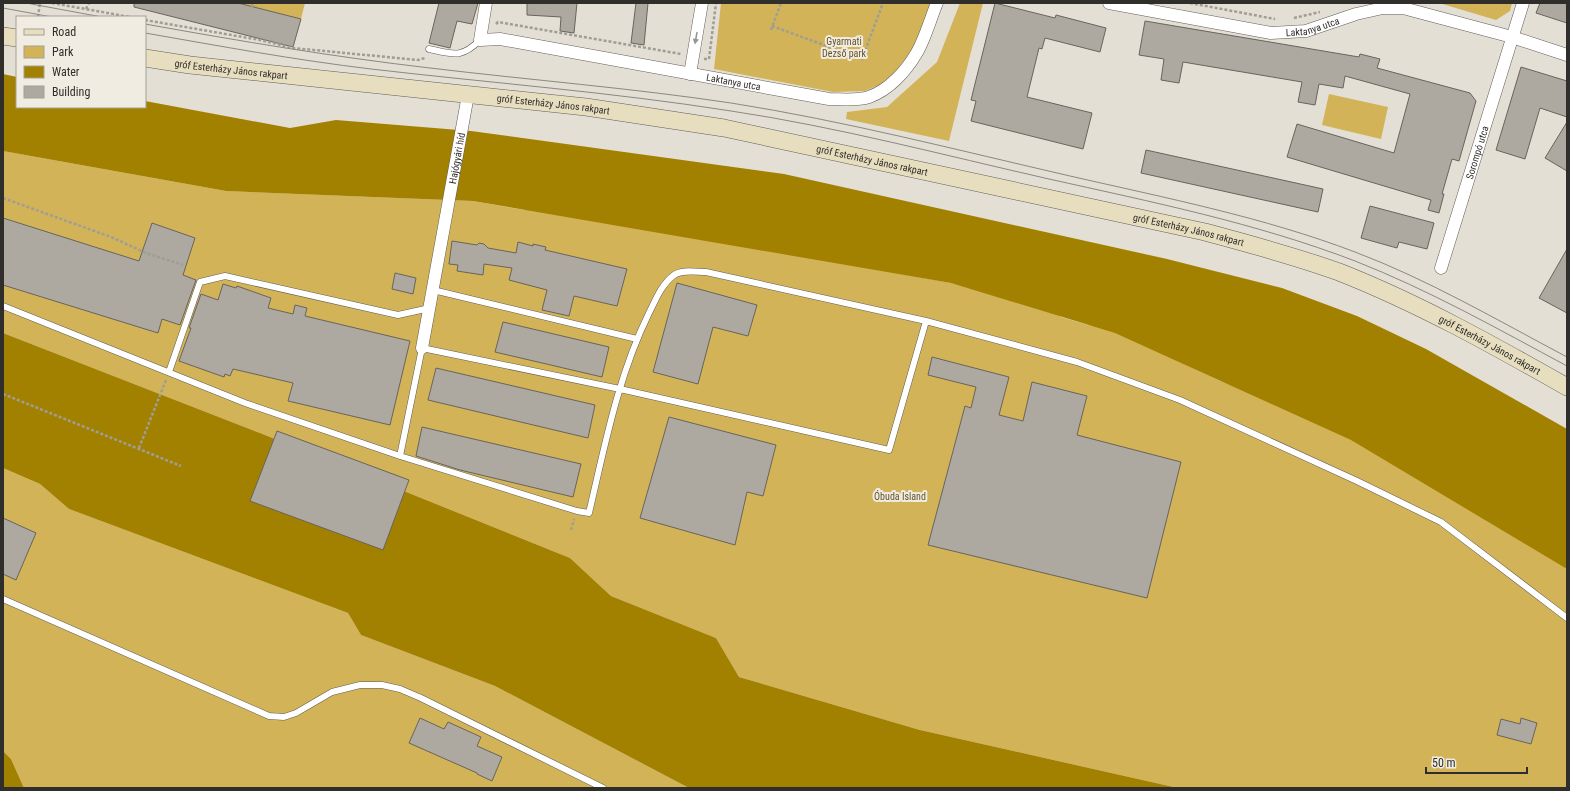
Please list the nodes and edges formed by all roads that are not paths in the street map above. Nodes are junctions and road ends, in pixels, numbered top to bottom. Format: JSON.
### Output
{"nodes":[{"id":1,"x":486,"y":3,"type":"edge"},
{"id":2,"x":702,"y":3,"type":"edge"},
{"id":3,"x":937,"y":3,"type":"edge"},
{"id":4,"x":1109,"y":3,"type":"edge"},
{"id":5,"x":1523,"y":3,"type":"edge"},
{"id":6,"x":3,"y":36,"type":"edge"},
{"id":7,"x":16,"y":38,"type":"edge"},
{"id":8,"x":1512,"y":38,"type":"junction"},
{"id":9,"x":480,"y":40,"type":"junction"},
{"id":10,"x":429,"y":49,"type":"dead end"},
{"id":11,"x":1567,"y":55,"type":"edge"},
{"id":12,"x":146,"y":58,"type":"edge"},
{"id":13,"x":690,"y":74,"type":"junction"},
{"id":14,"x":468,"y":95,"type":"junction"},
{"id":15,"x":1441,"y":268,"type":"dead end"},
{"id":16,"x":433,"y":290,"type":"junction"},
{"id":17,"x":3,"y":306,"type":"edge"},
{"id":18,"x":430,"y":308,"type":"junction"},
{"id":19,"x":926,"y":321,"type":"junction"},
{"id":20,"x":637,"y":339,"type":"junction"},
{"id":21,"x":422,"y":348,"type":"junction"},
{"id":22,"x":169,"y":372,"type":"junction"},
{"id":23,"x":1567,"y":387,"type":"edge"},
{"id":24,"x":620,"y":389,"type":"junction"},
{"id":25,"x":400,"y":456,"type":"junction"},
{"id":26,"x":3,"y":599,"type":"edge"},
{"id":27,"x":1567,"y":618,"type":"edge"},
{"id":28,"x":603,"y":788,"type":"edge"}],
"edges":[{"from":1,"to":9,"type":"street"},
{"from":2,"to":13,"type":"street","one_way":true},
{"from":3,"to":13,"type":"street","name":"Laktanya utca"},
{"from":4,"to":8,"type":"street","name":"Laktanya utca"},
{"from":5,"to":8,"type":"street","name":"Sorompó utca"},
{"from":6,"to":7,"type":"main road"},
{"from":8,"to":11,"type":"street","name":"Laktanya utca"},
{"from":8,"to":15,"type":"street","name":"Sorompó utca"},
{"from":9,"to":10,"type":"lane"},
{"from":9,"to":13,"type":"street","name":"Laktanya utca"},
{"from":12,"to":14,"type":"main road","name":"gróf Esterházy János rakpart"},
{"from":14,"to":16,"type":"street","name":"Hajógyári híd"},
{"from":14,"to":23,"type":"main road","name":"gróf Esterházy János rakpart"},
{"from":16,"to":18,"type":"street","name":"Hajógyári híd"},
{"from":16,"to":20,"type":"lane"},
{"from":17,"to":22,"type":"lane"},
{"from":18,"to":21,"type":"street","name":"Hajógyári híd"},
{"from":18,"to":22,"type":"lane"},
{"from":19,"to":20,"type":"lane"},
{"from":19,"to":24,"type":"lane"},
{"from":19,"to":27,"type":"lane"},
{"from":20,"to":24,"type":"lane"},
{"from":21,"to":24,"type":"lane"},
{"from":21,"to":25,"type":"lane"},
{"from":22,"to":25,"type":"lane"},
{"from":24,"to":25,"type":"lane"},
{"from":26,"to":28,"type":"lane"}]}
